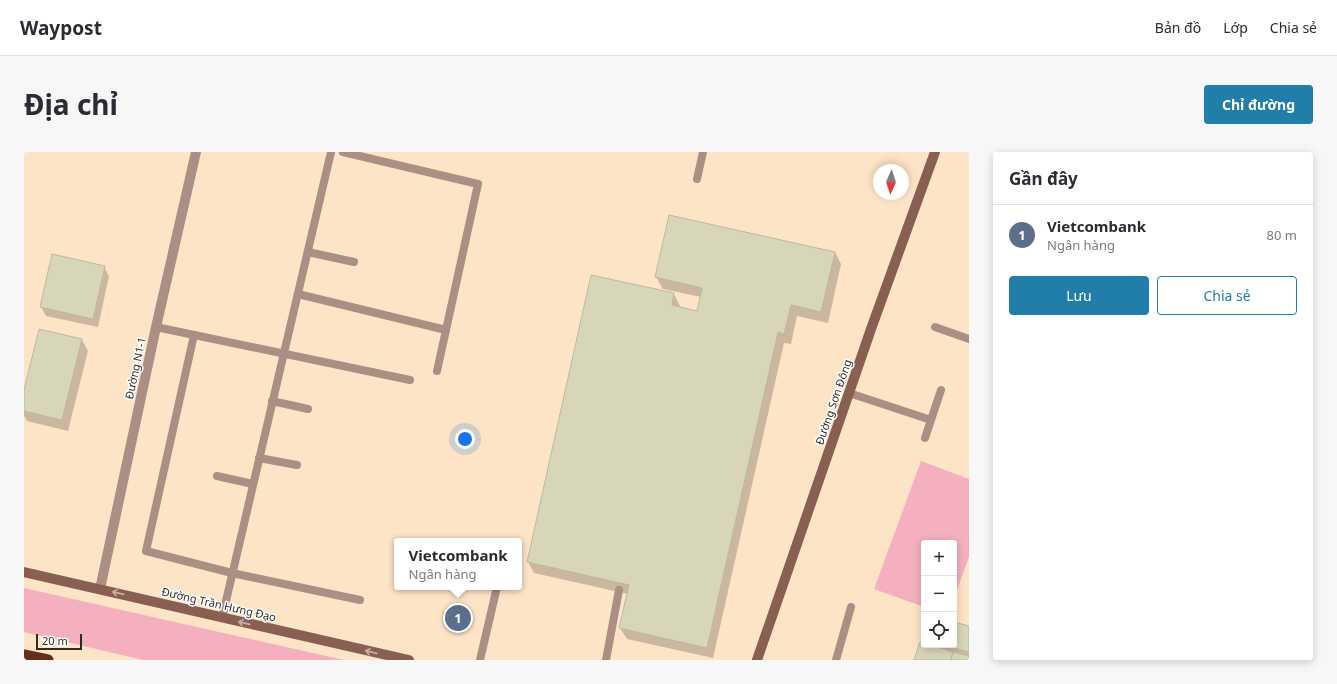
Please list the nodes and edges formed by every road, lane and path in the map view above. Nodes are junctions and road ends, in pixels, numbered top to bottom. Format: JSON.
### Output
{"nodes":[{"id":1,"x":196,"y":152,"type":"edge"},
{"id":2,"x":331,"y":152,"type":"edge"},
{"id":3,"x":344,"y":152,"type":"edge"},
{"id":4,"x":703,"y":152,"type":"edge"},
{"id":5,"x":935,"y":152,"type":"edge"},
{"id":6,"x":697,"y":179,"type":"dead end"},
{"id":7,"x":308,"y":252,"type":"junction"},
{"id":8,"x":354,"y":262,"type":"dead end"},
{"id":9,"x":298,"y":294,"type":"junction"},
{"id":10,"x":156,"y":327,"type":"junction"},
{"id":11,"x":935,"y":327,"type":"dead end"},
{"id":12,"x":446,"y":330,"type":"junction"},
{"id":13,"x":194,"y":335,"type":"junction"},
{"id":14,"x":969,"y":339,"type":"edge"},
{"id":15,"x":283,"y":354,"type":"junction"},
{"id":16,"x":437,"y":371,"type":"dead end"},
{"id":17,"x":410,"y":380,"type":"dead end"},
{"id":18,"x":941,"y":390,"type":"dead end"},
{"id":19,"x":849,"y":393,"type":"junction"},
{"id":20,"x":272,"y":401,"type":"junction"},
{"id":21,"x":308,"y":408,"type":"dead end"},
{"id":22,"x":931,"y":420,"type":"junction"},
{"id":23,"x":926,"y":438,"type":"dead end"},
{"id":24,"x":259,"y":458,"type":"junction"},
{"id":25,"x":297,"y":465,"type":"dead end"},
{"id":26,"x":217,"y":476,"type":"dead end"},
{"id":27,"x":253,"y":484,"type":"junction"},
{"id":28,"x":24,"y":572,"type":"edge"},
{"id":29,"x":232,"y":573,"type":"junction"},
{"id":30,"x":100,"y":589,"type":"junction"},
{"id":31,"x":496,"y":590,"type":"edge"},
{"id":32,"x":619,"y":590,"type":"dead end"},
{"id":33,"x":360,"y":600,"type":"dead end"},
{"id":34,"x":851,"y":607,"type":"dead end"},
{"id":35,"x":222,"y":618,"type":"junction"},
{"id":36,"x":24,"y":655,"type":"edge"},
{"id":37,"x":48,"y":660,"type":"edge"},
{"id":38,"x":409,"y":660,"type":"edge"},
{"id":39,"x":480,"y":660,"type":"edge"},
{"id":40,"x":606,"y":660,"type":"edge"},
{"id":41,"x":757,"y":660,"type":"edge"},
{"id":42,"x":836,"y":660,"type":"edge"}],
"edges":[{"from":1,"to":10,"type":"street","name":"Đường N1-1"},
{"from":2,"to":7,"type":"lane"},
{"from":3,"to":12,"type":"lane"},
{"from":4,"to":6,"type":"lane"},
{"from":5,"to":19,"type":"main road","name":"Đường Sơn Đông"},
{"from":7,"to":8,"type":"lane"},
{"from":7,"to":9,"type":"lane"},
{"from":9,"to":12,"type":"lane"},
{"from":9,"to":15,"type":"lane"},
{"from":10,"to":13,"type":"lane"},
{"from":10,"to":30,"type":"street","name":"Đường N1-1"},
{"from":11,"to":14,"type":"lane"},
{"from":12,"to":16,"type":"lane"},
{"from":13,"to":15,"type":"lane"},
{"from":13,"to":29,"type":"lane"},
{"from":15,"to":17,"type":"lane"},
{"from":15,"to":20,"type":"lane"},
{"from":18,"to":22,"type":"lane"},
{"from":19,"to":22,"type":"lane"},
{"from":19,"to":41,"type":"main road","name":"Đường Sơn Đông"},
{"from":20,"to":21,"type":"lane"},
{"from":20,"to":24,"type":"lane"},
{"from":22,"to":23,"type":"lane"},
{"from":24,"to":25,"type":"lane"},
{"from":24,"to":27,"type":"lane"},
{"from":26,"to":27,"type":"lane"},
{"from":27,"to":29,"type":"lane"},
{"from":28,"to":30,"type":"main road","name":"Đường Trần Hưng Đạo"},
{"from":29,"to":33,"type":"lane"},
{"from":29,"to":35,"type":"lane"},
{"from":35,"to":30,"type":"main road","name":"Đường Trần Hưng Đạo","one_way":true},
{"from":31,"to":39,"type":"lane"},
{"from":32,"to":40,"type":"lane"},
{"from":34,"to":42,"type":"lane"},
{"from":38,"to":35,"type":"main road","name":"Đường Trần Hưng Đạo","one_way":true},
{"from":36,"to":37,"type":"highway"}]}
